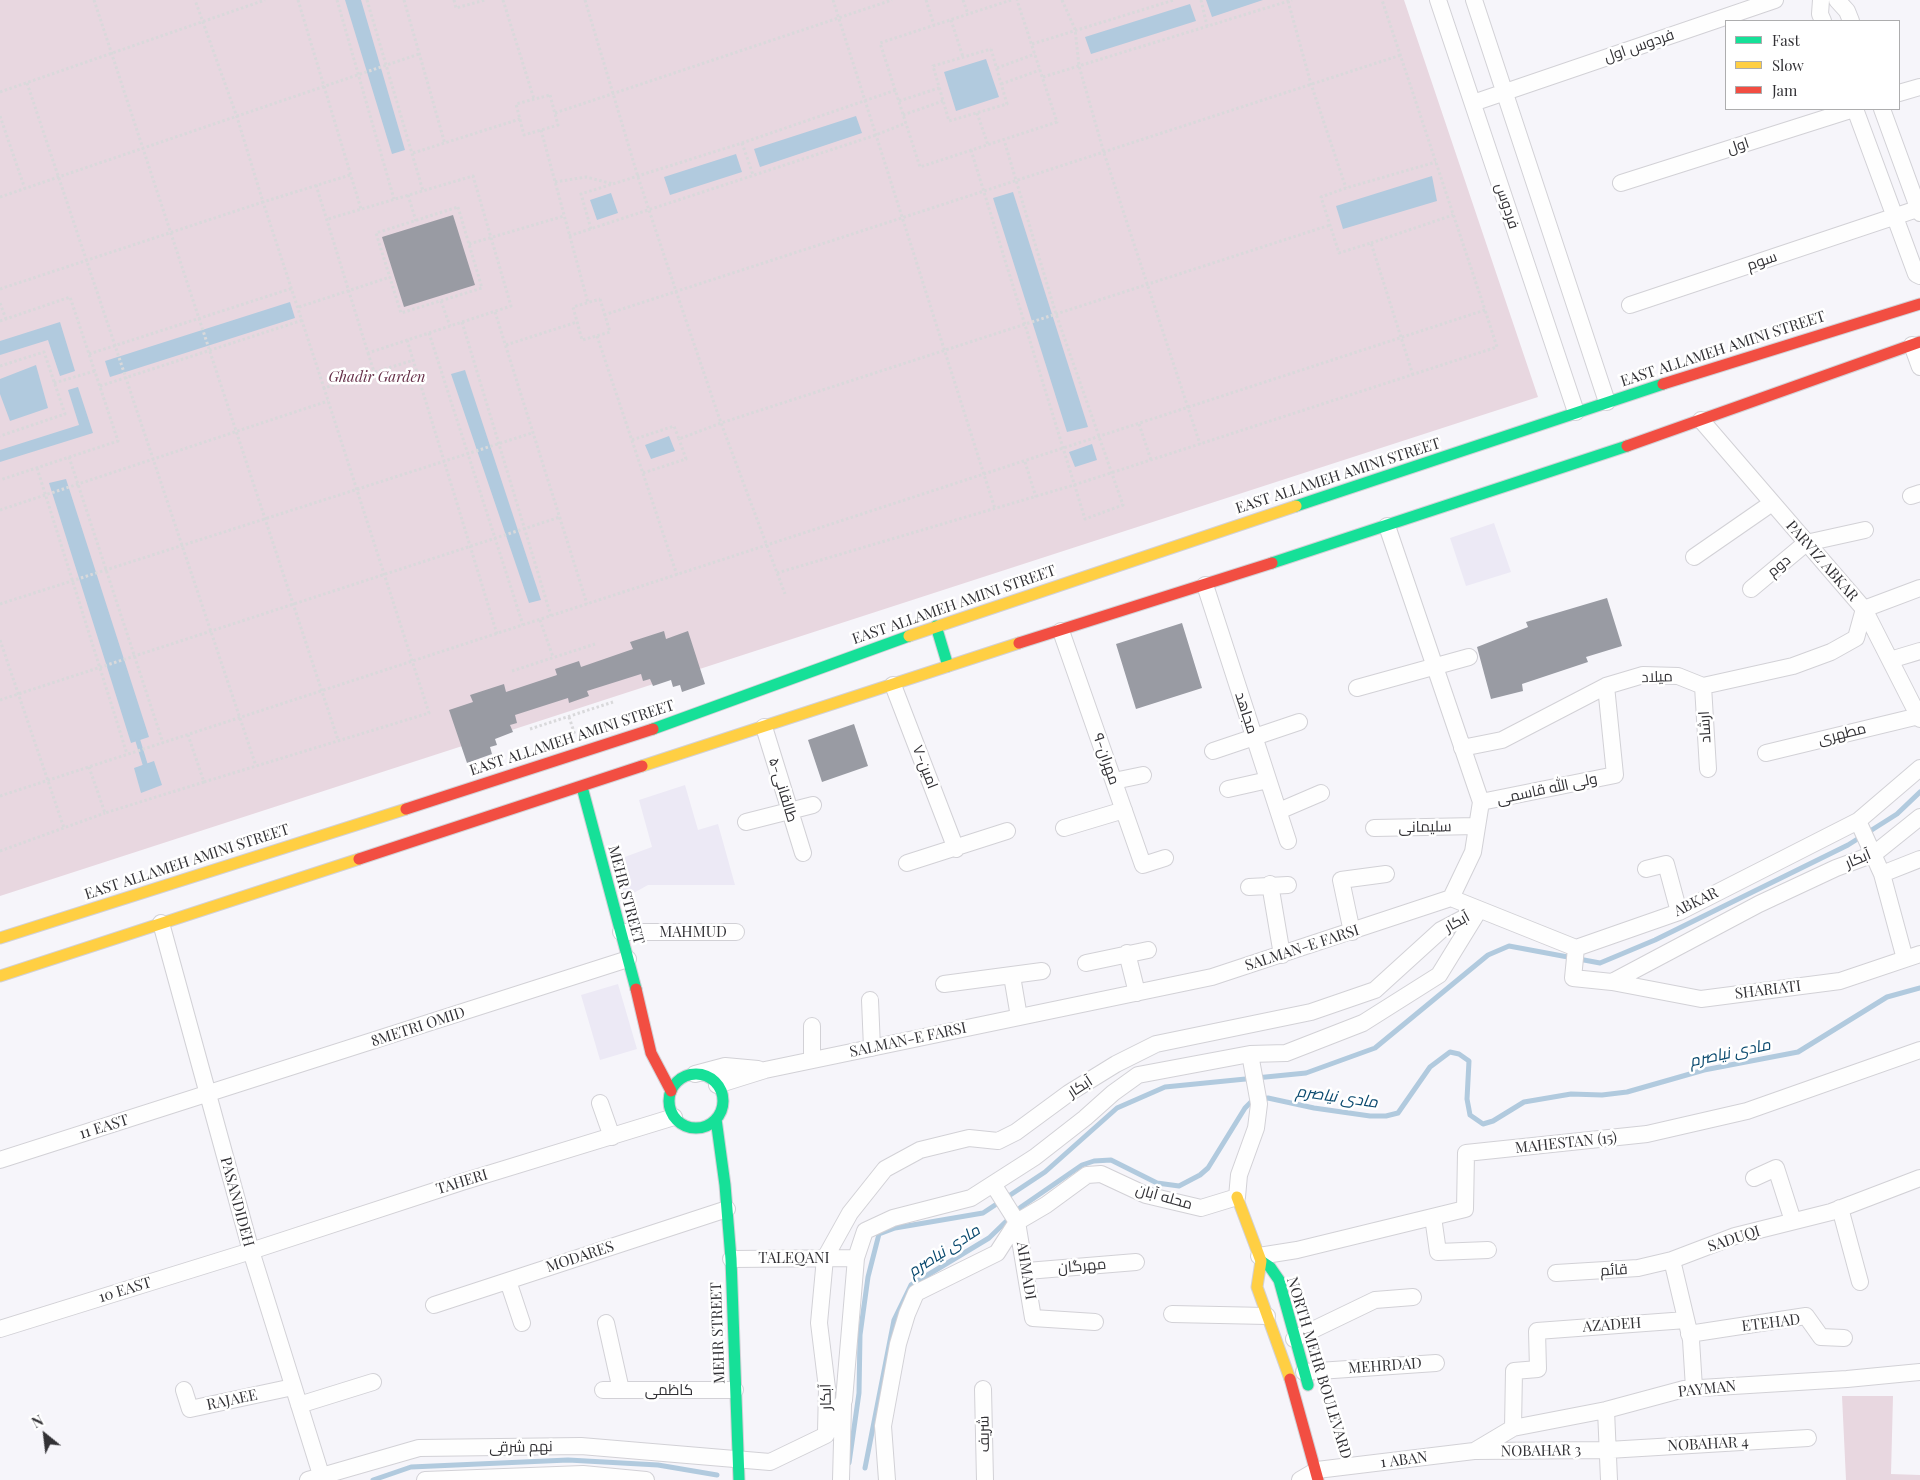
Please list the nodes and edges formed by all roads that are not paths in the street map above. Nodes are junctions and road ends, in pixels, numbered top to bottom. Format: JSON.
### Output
{"nodes":[{"id":1,"x":1438,"y":0,"type":"edge"},
{"id":2,"x":1474,"y":0,"type":"edge"},
{"id":3,"x":1775,"y":0,"type":"edge"},
{"id":4,"x":1821,"y":0,"type":"edge"},
{"id":5,"x":1837,"y":0,"type":"edge"},
{"id":6,"x":1823,"y":20,"type":"edge"},
{"id":7,"x":1851,"y":20,"type":"edge"},
{"id":8,"x":1920,"y":87,"type":"edge"},
{"id":9,"x":1504,"y":91,"type":"junction"},
{"id":10,"x":1900,"y":94,"type":"edge"},
{"id":11,"x":1473,"y":103,"type":"junction"},
{"id":12,"x":1852,"y":110,"type":"edge"},
{"id":13,"x":1855,"y":110,"type":"edge"},
{"id":14,"x":1882,"y":110,"type":"edge"},
{"id":15,"x":1621,"y":183,"type":"dead end"},
{"id":16,"x":1919,"y":210,"type":"edge"},
{"id":17,"x":1895,"y":216,"type":"junction"},
{"id":18,"x":1920,"y":276,"type":"edge"},
{"id":19,"x":1920,"y":304,"type":"edge"},
{"id":20,"x":1630,"y":305,"type":"dead end"},
{"id":21,"x":1916,"y":344,"type":"edge"},
{"id":22,"x":1920,"y":367,"type":"edge"},
{"id":23,"x":1607,"y":402,"type":"junction"},
{"id":24,"x":1576,"y":412,"type":"junction"},
{"id":25,"x":1701,"y":420,"type":"junction"},
{"id":26,"x":1772,"y":503,"type":"junction"},
{"id":27,"x":1388,"y":526,"type":"junction"},
{"id":28,"x":1865,"y":530,"type":"dead end"},
{"id":29,"x":1806,"y":543,"type":"junction"},
{"id":30,"x":1694,"y":557,"type":"dead end"},
{"id":31,"x":1205,"y":585,"type":"junction"},
{"id":32,"x":1920,"y":588,"type":"edge"},
{"id":33,"x":1751,"y":589,"type":"dead end"},
{"id":34,"x":1864,"y":609,"type":"junction"},
{"id":35,"x":936,"y":626,"type":"junction"},
{"id":36,"x":1061,"y":631,"type":"junction"},
{"id":37,"x":1920,"y":652,"type":"edge"},
{"id":38,"x":1470,"y":656,"type":"dead end"},
{"id":39,"x":1890,"y":660,"type":"junction"},
{"id":40,"x":1434,"y":665,"type":"junction"},
{"id":41,"x":948,"y":666,"type":"junction"},
{"id":42,"x":894,"y":685,"type":"junction"},
{"id":43,"x":1606,"y":686,"type":"junction"},
{"id":44,"x":1703,"y":686,"type":"junction"},
{"id":45,"x":1358,"y":688,"type":"dead end"},
{"id":46,"x":1919,"y":717,"type":"edge"},
{"id":47,"x":1299,"y":722,"type":"dead end"},
{"id":48,"x":764,"y":728,"type":"junction"},
{"id":49,"x":1254,"y":738,"type":"junction"},
{"id":50,"x":1462,"y":748,"type":"junction"},
{"id":51,"x":1213,"y":750,"type":"dead end"},
{"id":52,"x":1766,"y":753,"type":"dead end"},
{"id":53,"x":1920,"y":768,"type":"edge"},
{"id":54,"x":1708,"y":769,"type":"dead end"},
{"id":55,"x":1143,"y":775,"type":"dead end"},
{"id":56,"x":1268,"y":780,"type":"junction"},
{"id":57,"x":1114,"y":781,"type":"junction"},
{"id":58,"x":582,"y":787,"type":"junction"},
{"id":59,"x":1228,"y":789,"type":"dead end"},
{"id":60,"x":1321,"y":793,"type":"dead end"},
{"id":61,"x":1481,"y":802,"type":"junction"},
{"id":62,"x":813,"y":805,"type":"dead end"},
{"id":63,"x":1124,"y":810,"type":"junction"},
{"id":64,"x":790,"y":812,"type":"junction"},
{"id":65,"x":1279,"y":812,"type":"junction"},
{"id":66,"x":1920,"y":817,"type":"edge"},
{"id":67,"x":1858,"y":821,"type":"junction"},
{"id":68,"x":746,"y":822,"type":"dead end"},
{"id":69,"x":1477,"y":826,"type":"junction"},
{"id":70,"x":1064,"y":828,"type":"dead end"},
{"id":71,"x":1374,"y":828,"type":"dead end"},
{"id":72,"x":1007,"y":832,"type":"dead end"},
{"id":73,"x":1288,"y":841,"type":"dead end"},
{"id":74,"x":956,"y":849,"type":"junction"},
{"id":75,"x":803,"y":852,"type":"dead end"},
{"id":76,"x":1874,"y":854,"type":"junction"},
{"id":77,"x":1165,"y":858,"type":"dead end"},
{"id":78,"x":1920,"y":859,"type":"edge"},
{"id":79,"x":907,"y":864,"type":"dead end"},
{"id":80,"x":1646,"y":869,"type":"dead end"},
{"id":81,"x":1386,"y":874,"type":"dead end"},
{"id":82,"x":1882,"y":874,"type":"junction"},
{"id":83,"x":1270,"y":884,"type":"junction"},
{"id":84,"x":1288,"y":885,"type":"dead end"},
{"id":85,"x":1248,"y":887,"type":"dead end"},
{"id":86,"x":1451,"y":898,"type":"junction"},
{"id":87,"x":1479,"y":910,"type":"junction"},
{"id":88,"x":1679,"y":912,"type":"junction"},
{"id":89,"x":160,"y":923,"type":"junction"},
{"id":90,"x":621,"y":932,"type":"junction"},
{"id":91,"x":736,"y":932,"type":"dead end"},
{"id":92,"x":1352,"y":932,"type":"junction"},
{"id":93,"x":0,"y":938,"type":"edge"},
{"id":94,"x":1576,"y":948,"type":"junction"},
{"id":95,"x":1148,"y":950,"type":"dead end"},
{"id":96,"x":1127,"y":953,"type":"junction"},
{"id":97,"x":1282,"y":955,"type":"junction"},
{"id":98,"x":1912,"y":957,"type":"edge"},
{"id":99,"x":628,"y":959,"type":"junction"},
{"id":100,"x":1086,"y":963,"type":"dead end"},
{"id":101,"x":1042,"y":971,"type":"dead end"},
{"id":102,"x":0,"y":976,"type":"edge"},
{"id":103,"x":1012,"y":976,"type":"junction"},
{"id":104,"x":1612,"y":982,"type":"junction"},
{"id":105,"x":944,"y":984,"type":"dead end"},
{"id":106,"x":1137,"y":993,"type":"junction"},
{"id":107,"x":870,"y":1000,"type":"dead end"},
{"id":108,"x":642,"y":1011,"type":"junction"},
{"id":109,"x":1019,"y":1017,"type":"junction"},
{"id":110,"x":812,"y":1026,"type":"dead end"},
{"id":111,"x":658,"y":1038,"type":"dead end"},
{"id":112,"x":872,"y":1048,"type":"junction"},
{"id":113,"x":1920,"y":1050,"type":"edge"},
{"id":114,"x":1250,"y":1054,"type":"junction"},
{"id":115,"x":812,"y":1060,"type":"junction"},
{"id":116,"x":677,"y":1065,"type":"dead end"},
{"id":117,"x":765,"y":1070,"type":"junction"},
{"id":118,"x":691,"y":1075,"type":"junction"},
{"id":119,"x":717,"y":1086,"type":"junction"},
{"id":120,"x":671,"y":1091,"type":"junction"},
{"id":121,"x":208,"y":1094,"type":"junction"},
{"id":122,"x":600,"y":1103,"type":"dead end"},
{"id":123,"x":674,"y":1118,"type":"junction"},
{"id":124,"x":716,"y":1119,"type":"junction"},
{"id":125,"x":689,"y":1128,"type":"junction"},
{"id":126,"x":612,"y":1137,"type":"junction"},
{"id":127,"x":698,"y":1137,"type":"dead end"},
{"id":128,"x":707,"y":1151,"type":"dead end"},
{"id":129,"x":0,"y":1160,"type":"edge"},
{"id":130,"x":1754,"y":1178,"type":"dead end"},
{"id":131,"x":1920,"y":1178,"type":"edge"},
{"id":132,"x":993,"y":1184,"type":"junction"},
{"id":133,"x":725,"y":1185,"type":"junction"},
{"id":134,"x":1237,"y":1197,"type":"junction"},
{"id":135,"x":1840,"y":1208,"type":"junction"},
{"id":136,"x":727,"y":1209,"type":"junction"},
{"id":137,"x":1433,"y":1218,"type":"junction"},
{"id":138,"x":1793,"y":1221,"type":"junction"},
{"id":139,"x":1017,"y":1222,"type":"junction"},
{"id":140,"x":1488,"y":1250,"type":"dead end"},
{"id":141,"x":251,"y":1251,"type":"junction"},
{"id":142,"x":825,"y":1258,"type":"junction"},
{"id":143,"x":856,"y":1258,"type":"junction"},
{"id":144,"x":1260,"y":1258,"type":"junction"},
{"id":145,"x":731,"y":1259,"type":"junction"},
{"id":146,"x":1672,"y":1260,"type":"junction"},
{"id":147,"x":1136,"y":1262,"type":"dead end"},
{"id":148,"x":1027,"y":1270,"type":"junction"},
{"id":149,"x":1556,"y":1273,"type":"dead end"},
{"id":150,"x":508,"y":1280,"type":"junction"},
{"id":151,"x":1860,"y":1282,"type":"dead end"},
{"id":152,"x":1414,"y":1297,"type":"dead end"},
{"id":153,"x":434,"y":1305,"type":"dead end"},
{"id":154,"x":1172,"y":1314,"type":"dead end"},
{"id":155,"x":1267,"y":1316,"type":"junction"},
{"id":156,"x":1095,"y":1322,"type":"dead end"},
{"id":157,"x":522,"y":1323,"type":"dead end"},
{"id":158,"x":606,"y":1323,"type":"dead end"},
{"id":159,"x":1688,"y":1327,"type":"junction"},
{"id":160,"x":0,"y":1329,"type":"edge"},
{"id":161,"x":1844,"y":1338,"type":"dead end"},
{"id":162,"x":1294,"y":1339,"type":"junction"},
{"id":163,"x":1436,"y":1363,"type":"dead end"},
{"id":164,"x":1304,"y":1372,"type":"junction"},
{"id":165,"x":1920,"y":1372,"type":"edge"},
{"id":166,"x":373,"y":1382,"type":"dead end"},
{"id":167,"x":293,"y":1387,"type":"junction"},
{"id":168,"x":1694,"y":1388,"type":"junction"},
{"id":169,"x":983,"y":1389,"type":"dead end"},
{"id":170,"x":184,"y":1390,"type":"dead end"},
{"id":171,"x":603,"y":1390,"type":"dead end"},
{"id":172,"x":620,"y":1390,"type":"junction"},
{"id":173,"x":735,"y":1390,"type":"junction"},
{"id":174,"x":1312,"y":1398,"type":"dead end"},
{"id":175,"x":844,"y":1400,"type":"junction"},
{"id":176,"x":299,"y":1405,"type":"junction"},
{"id":177,"x":1606,"y":1410,"type":"junction"},
{"id":178,"x":1513,"y":1428,"type":"junction"},
{"id":179,"x":826,"y":1435,"type":"junction"},
{"id":180,"x":1808,"y":1438,"type":"dead end"},
{"id":181,"x":1608,"y":1450,"type":"junction"},
{"id":182,"x":1474,"y":1451,"type":"junction"},
{"id":183,"x":738,"y":1461,"type":"junction"},
{"id":184,"x":1327,"y":1472,"type":"edge"},
{"id":185,"x":620,"y":1478,"type":"edge"},
{"id":186,"x":315,"y":1479,"type":"edge"},
{"id":187,"x":425,"y":1480,"type":"edge"},
{"id":188,"x":646,"y":1480,"type":"edge"},
{"id":189,"x":738,"y":1480,"type":"edge"},
{"id":190,"x":841,"y":1480,"type":"edge"},
{"id":191,"x":888,"y":1480,"type":"edge"},
{"id":192,"x":985,"y":1480,"type":"edge"},
{"id":193,"x":1300,"y":1480,"type":"edge"},
{"id":194,"x":1609,"y":1480,"type":"edge"}],
"edges":[{"from":1,"to":11,"type":"street","name":"فردوس"},
{"from":2,"to":9,"type":"street"},
{"from":3,"to":9,"type":"street","name":"فردوس اول"},
{"from":4,"to":6,"type":"street"},
{"from":5,"to":7,"type":"street"},
{"from":8,"to":10,"type":"street"},
{"from":9,"to":11,"type":"street","name":"فردوس اول"},
{"from":9,"to":23,"type":"street"},
{"from":11,"to":24,"type":"street","name":"فردوس"},
{"from":12,"to":15,"type":"street","name":"اول"},
{"from":13,"to":17,"type":"street"},
{"from":14,"to":16,"type":"street"},
{"from":16,"to":17,"type":"street","name":"سوم"},
{"from":17,"to":18,"type":"street"},
{"from":17,"to":20,"type":"street","name":"سوم"},
{"from":19,"to":23,"type":"main road","name":"EAST ALLAMEH AMINI STREET"},
{"from":21,"to":22,"type":"street"},
{"from":21,"to":25,"type":"main road"},
{"from":23,"to":24,"type":"main road","name":"EAST ALLAMEH AMINI STREET"},
{"from":24,"to":35,"type":"main road","name":"EAST ALLAMEH AMINI STREET"},
{"from":25,"to":26,"type":"street","name":"PARVIZ ABKAR"},
{"from":25,"to":27,"type":"main road"},
{"from":26,"to":29,"type":"street","name":"PARVIZ ABKAR"},
{"from":26,"to":30,"type":"street"},
{"from":27,"to":31,"type":"main road"},
{"from":27,"to":40,"type":"street"},
{"from":28,"to":29,"type":"street"},
{"from":29,"to":33,"type":"street","name":"دوم"},
{"from":29,"to":34,"type":"street","name":"PARVIZ ABKAR"},
{"from":31,"to":36,"type":"main road"},
{"from":31,"to":49,"type":"street","name":"مجاهد"},
{"from":32,"to":34,"type":"street"},
{"from":34,"to":39,"type":"street","name":"PARVIZ ABKAR"},
{"from":34,"to":44,"type":"street"},
{"from":35,"to":41,"type":"main road"},
{"from":35,"to":93,"type":"main road","name":"EAST ALLAMEH AMINI STREET"},
{"from":36,"to":41,"type":"main road"},
{"from":36,"to":57,"type":"street","name":"۹-مهران"},
{"from":37,"to":39,"type":"street"},
{"from":38,"to":40,"type":"street"},
{"from":39,"to":46,"type":"street","name":"PARVIZ ABKAR"},
{"from":40,"to":45,"type":"street"},
{"from":40,"to":50,"type":"street"},
{"from":41,"to":42,"type":"main road"},
{"from":42,"to":48,"type":"main road"},
{"from":42,"to":74,"type":"street","name":"۷-امین"},
{"from":43,"to":44,"type":"street","name":"میلاد"},
{"from":43,"to":50,"type":"street","name":"میلاد"},
{"from":43,"to":61,"type":"street","name":"ولی الله قاسمی"},
{"from":44,"to":54,"type":"street","name":"ارشاد"},
{"from":46,"to":52,"type":"street","name":"مطهری"},
{"from":47,"to":49,"type":"street"},
{"from":48,"to":58,"type":"main road"},
{"from":48,"to":64,"type":"street","name":"۵-طالقانی"},
{"from":49,"to":51,"type":"street"},
{"from":49,"to":56,"type":"street","name":"مجاهد"},
{"from":50,"to":61,"type":"street"},
{"from":53,"to":67,"type":"street","name":"ABKAR"},
{"from":55,"to":57,"type":"street"},
{"from":56,"to":59,"type":"street"},
{"from":56,"to":65,"type":"street","name":"مجاهد"},
{"from":57,"to":63,"type":"street","name":"۹-مهران"},
{"from":58,"to":89,"type":"main road"},
{"from":58,"to":90,"type":"main road","name":"MEHR STREET"},
{"from":60,"to":65,"type":"street"},
{"from":61,"to":69,"type":"street"},
{"from":62,"to":64,"type":"street"},
{"from":63,"to":70,"type":"street"},
{"from":63,"to":77,"type":"street","name":"۹-مهران"},
{"from":64,"to":68,"type":"street"},
{"from":64,"to":75,"type":"street","name":"۵-طالقانی"},
{"from":65,"to":73,"type":"street","name":"مجاهد"},
{"from":66,"to":76,"type":"street","name":"آبکار"},
{"from":67,"to":76,"type":"street"},
{"from":67,"to":88,"type":"street","name":"ABKAR"},
{"from":69,"to":71,"type":"street","name":"سلیمانی"},
{"from":69,"to":86,"type":"street"},
{"from":72,"to":74,"type":"street"},
{"from":74,"to":79,"type":"street"},
{"from":76,"to":82,"type":"street"},
{"from":76,"to":104,"type":"street","name":"آبکار"},
{"from":78,"to":82,"type":"street"},
{"from":80,"to":88,"type":"street"},
{"from":81,"to":92,"type":"street"},
{"from":82,"to":98,"type":"street"},
{"from":83,"to":84,"type":"street"},
{"from":83,"to":85,"type":"street"},
{"from":83,"to":97,"type":"street"},
{"from":86,"to":87,"type":"street"},
{"from":86,"to":92,"type":"street","name":"SALMAN-E FARSI"},
{"from":87,"to":94,"type":"street"},
{"from":87,"to":114,"type":"street","name":"آبکار"},
{"from":87,"to":142,"type":"street","name":"آبکار"},
{"from":88,"to":94,"type":"street","name":"ABKAR"},
{"from":89,"to":102,"type":"main road"},
{"from":89,"to":121,"type":"street","name":"PASANDIDEH"},
{"from":90,"to":91,"type":"street","name":"MAHMUD"},
{"from":90,"to":99,"type":"main road","name":"MEHR STREET"},
{"from":92,"to":97,"type":"street","name":"SALMAN-E FARSI"},
{"from":94,"to":104,"type":"street"},
{"from":95,"to":96,"type":"street"},
{"from":96,"to":100,"type":"street"},
{"from":96,"to":106,"type":"street"},
{"from":97,"to":106,"type":"street","name":"SALMAN-E FARSI"},
{"from":98,"to":104,"type":"street","name":"SHARIATI"},
{"from":99,"to":108,"type":"main road","name":"MEHR STREET"},
{"from":99,"to":121,"type":"street","name":"8METRI OMID"},
{"from":101,"to":103,"type":"street"},
{"from":103,"to":105,"type":"street"},
{"from":103,"to":109,"type":"street"},
{"from":106,"to":109,"type":"street","name":"SALMAN-E FARSI"},
{"from":107,"to":112,"type":"street"},
{"from":108,"to":111,"type":"main road","name":"MEHR STREET"},
{"from":108,"to":120,"type":"main road","name":"MEHR STREET"},
{"from":109,"to":112,"type":"street","name":"SALMAN-E FARSI"},
{"from":110,"to":115,"type":"street"},
{"from":112,"to":115,"type":"street","name":"SALMAN-E FARSI"},
{"from":113,"to":137,"type":"street","name":"MAHESTAN (15)"},
{"from":114,"to":132,"type":"street","name":"آبکار"},
{"from":114,"to":134,"type":"street"},
{"from":115,"to":117,"type":"street","name":"SALMAN-E FARSI"},
{"from":116,"to":118,"type":"main road"},
{"from":117,"to":118,"type":"street","name":"SALMAN-E FARSI"},
{"from":117,"to":119,"type":"street","name":"SALMAN-E FARSI"},
{"from":118,"to":119,"type":"main road"},
{"from":118,"to":120,"type":"main road"},
{"from":119,"to":124,"type":"main road"},
{"from":120,"to":123,"type":"main road"},
{"from":121,"to":129,"type":"street","name":"11 EAST"},
{"from":121,"to":141,"type":"street","name":"PASANDIDEH"},
{"from":122,"to":126,"type":"street"},
{"from":123,"to":125,"type":"main road"},
{"from":123,"to":126,"type":"street","name":"TAHERI"},
{"from":124,"to":125,"type":"main road"},
{"from":124,"to":133,"type":"main road","name":"MEHR STREET"},
{"from":125,"to":127,"type":"main road"},
{"from":126,"to":141,"type":"street","name":"TAHERI"},
{"from":128,"to":133,"type":"main road","name":"MEHR STREET"},
{"from":130,"to":138,"type":"street"},
{"from":131,"to":135,"type":"street","name":"SADUQI"},
{"from":132,"to":139,"type":"street","name":"AHMADI"},
{"from":132,"to":143,"type":"street","name":"آبکار"},
{"from":133,"to":136,"type":"main road","name":"MEHR STREET"},
{"from":134,"to":139,"type":"street","name":"محله آبان"},
{"from":134,"to":144,"type":"main road"},
{"from":135,"to":138,"type":"street","name":"SADUQI"},
{"from":135,"to":151,"type":"street"},
{"from":136,"to":145,"type":"main road","name":"MEHR STREET"},
{"from":136,"to":150,"type":"street","name":"MODARES"},
{"from":137,"to":140,"type":"street"},
{"from":137,"to":144,"type":"street","name":"MAHESTAN (15)"},
{"from":138,"to":146,"type":"street","name":"SADUQI"},
{"from":139,"to":148,"type":"street","name":"AHMADI"},
{"from":139,"to":191,"type":"street"},
{"from":141,"to":160,"type":"street","name":"10 EAST"},
{"from":141,"to":167,"type":"street","name":"PASANDIDEH"},
{"from":142,"to":143,"type":"street","name":"TALEQANI"},
{"from":142,"to":145,"type":"street","name":"TALEQANI"},
{"from":142,"to":179,"type":"street","name":"آبکار"},
{"from":143,"to":175,"type":"street","name":"آبکار"},
{"from":144,"to":155,"type":"main road","name":"NORTH MEHR BOULEVARD"},
{"from":144,"to":162,"type":"main road","name":"NORTH MEHR BOULEVARD"},
{"from":145,"to":173,"type":"main road","name":"MEHR STREET"},
{"from":146,"to":149,"type":"street","name":"قائم"},
{"from":146,"to":159,"type":"street"},
{"from":147,"to":148,"type":"street","name":"مهرگان"},
{"from":148,"to":156,"type":"street","name":"AHMADI"},
{"from":150,"to":153,"type":"street","name":"MODARES"},
{"from":150,"to":157,"type":"street"},
{"from":152,"to":162,"type":"street"},
{"from":154,"to":155,"type":"street"},
{"from":155,"to":184,"type":"main road","name":"NORTH MEHR BOULEVARD"},
{"from":158,"to":172,"type":"street"},
{"from":159,"to":161,"type":"street","name":"ETEHAD"},
{"from":159,"to":168,"type":"street"},
{"from":159,"to":178,"type":"street","name":"AZADEH"},
{"from":162,"to":164,"type":"main road","name":"NORTH MEHR BOULEVARD"},
{"from":163,"to":164,"type":"street","name":"MEHRDAD"},
{"from":164,"to":174,"type":"main road","name":"NORTH MEHR BOULEVARD"},
{"from":165,"to":168,"type":"street","name":"PAYMAN"},
{"from":166,"to":176,"type":"street"},
{"from":167,"to":170,"type":"street","name":"RAJAEE"},
{"from":167,"to":176,"type":"street","name":"PASANDIDEH"},
{"from":168,"to":177,"type":"street","name":"PAYMAN"},
{"from":169,"to":192,"type":"street","name":"شریف"},
{"from":171,"to":172,"type":"street","name":"کاظمی"},
{"from":172,"to":173,"type":"street","name":"کاظمی"},
{"from":173,"to":183,"type":"main road","name":"MEHR STREET"},
{"from":175,"to":179,"type":"street","name":"آبکار"},
{"from":175,"to":190,"type":"street"},
{"from":176,"to":186,"type":"street","name":"PASANDIDEH"},
{"from":177,"to":178,"type":"street","name":"PAYMAN"},
{"from":177,"to":181,"type":"street"},
{"from":178,"to":182,"type":"street","name":"PAYMAN"},
{"from":179,"to":183,"type":"street"},
{"from":180,"to":181,"type":"street","name":"NOBAHAR 4"},
{"from":181,"to":182,"type":"street","name":"NOBAHAR 3"},
{"from":181,"to":194,"type":"street"},
{"from":182,"to":184,"type":"street","name":"1 ABAN"},
{"from":183,"to":186,"type":"street","name":"نهم شرقی"},
{"from":183,"to":189,"type":"main road","name":"MEHR STREET"},
{"from":184,"to":193,"type":"street"},
{"from":185,"to":187,"type":"street"},
{"from":185,"to":188,"type":"street"}]}
